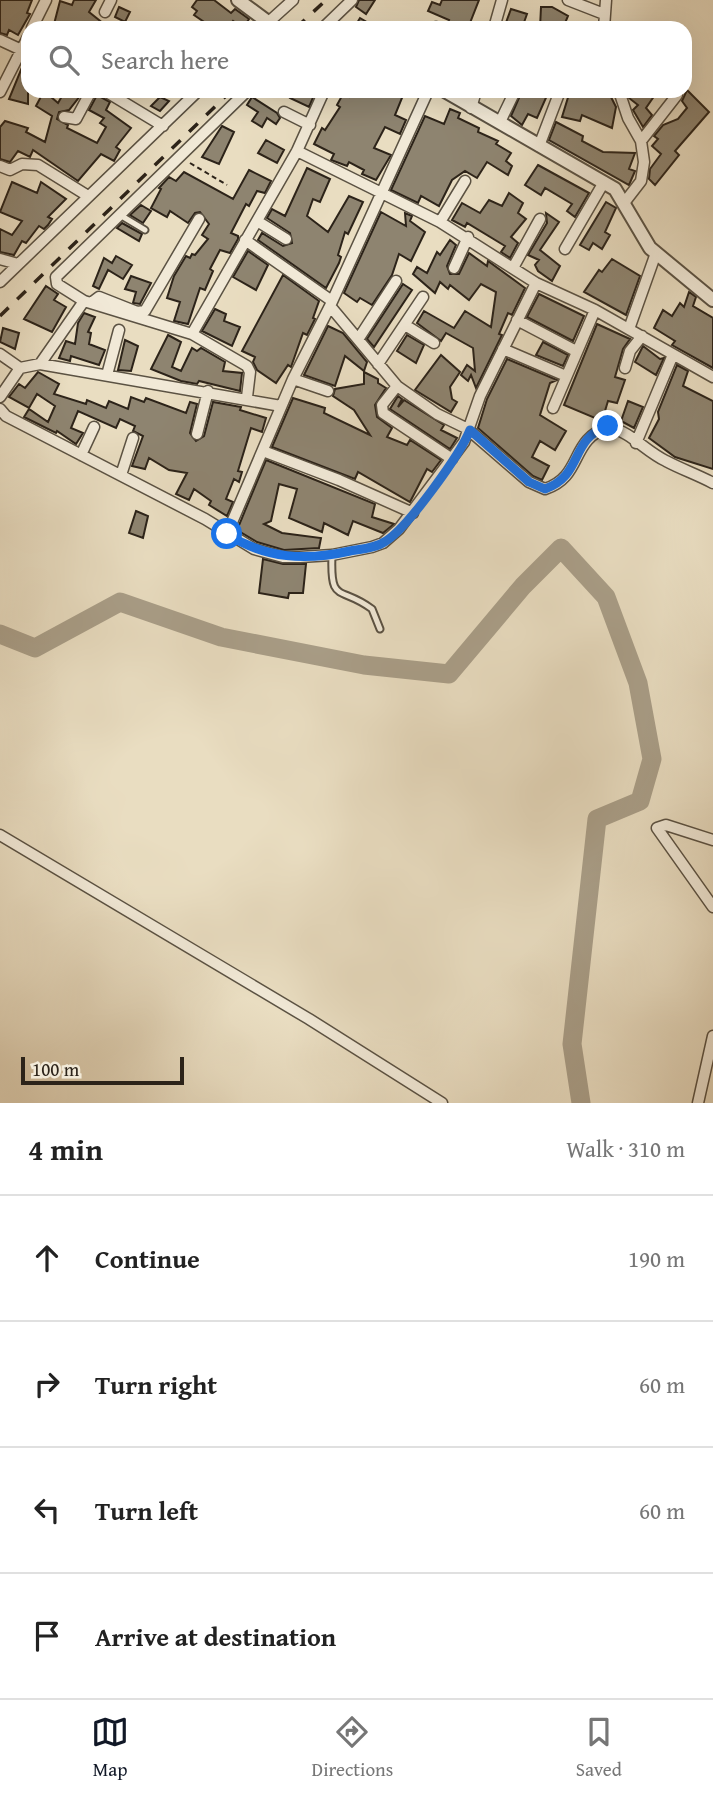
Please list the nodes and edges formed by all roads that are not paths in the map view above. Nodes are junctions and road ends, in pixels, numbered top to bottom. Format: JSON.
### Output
{"nodes":[{"id":1,"x":46,"y":0,"type":"edge"},
{"id":2,"x":111,"y":0,"type":"edge"},
{"id":3,"x":238,"y":0,"type":"edge"},
{"id":4,"x":293,"y":0,"type":"edge"},
{"id":5,"x":352,"y":0,"type":"edge"},
{"id":6,"x":502,"y":0,"type":"edge"},
{"id":7,"x":568,"y":0,"type":"edge"},
{"id":8,"x":606,"y":0,"type":"edge"},
{"id":9,"x":105,"y":12,"type":"dead end"},
{"id":10,"x":604,"y":14,"type":"junction"},
{"id":11,"x":36,"y":21,"type":"edge"},
{"id":12,"x":262,"y":21,"type":"edge"},
{"id":13,"x":273,"y":21,"type":"edge"},
{"id":14,"x":330,"y":21,"type":"edge"},
{"id":15,"x":496,"y":21,"type":"edge"},
{"id":16,"x":604,"y":21,"type":"edge"},
{"id":17,"x":0,"y":40,"type":"edge"},
{"id":18,"x":21,"y":50,"type":"edge"},
{"id":19,"x":21,"y":58,"type":"edge"},
{"id":20,"x":0,"y":92,"type":"edge"},
{"id":21,"x":88,"y":98,"type":"edge"},
{"id":22,"x":117,"y":98,"type":"edge"},
{"id":23,"x":191,"y":98,"type":"edge"},
{"id":24,"x":240,"y":98,"type":"edge"},
{"id":25,"x":321,"y":98,"type":"edge"},
{"id":26,"x":425,"y":98,"type":"edge"},
{"id":27,"x":456,"y":98,"type":"edge"},
{"id":28,"x":474,"y":98,"type":"edge"},
{"id":29,"x":512,"y":98,"type":"edge"},
{"id":30,"x":557,"y":98,"type":"edge"},
{"id":31,"x":621,"y":98,"type":"edge"},
{"id":32,"x":675,"y":98,"type":"edge"},
{"id":33,"x":471,"y":108,"type":"junction"},
{"id":34,"x":284,"y":112,"type":"dead end"},
{"id":35,"x":64,"y":117,"type":"dead end"},
{"id":36,"x":500,"y":122,"type":"junction"},
{"id":37,"x":310,"y":124,"type":"junction"},
{"id":38,"x":163,"y":126,"type":"junction"},
{"id":39,"x":641,"y":141,"type":"junction"},
{"id":40,"x":539,"y":146,"type":"junction"},
{"id":41,"x":297,"y":151,"type":"junction"},
{"id":42,"x":0,"y":166,"type":"edge"},
{"id":43,"x":465,"y":181,"type":"dead end"},
{"id":44,"x":604,"y":182,"type":"junction"},
{"id":45,"x":380,"y":195,"type":"junction"},
{"id":46,"x":88,"y":196,"type":"junction"},
{"id":47,"x":624,"y":203,"type":"junction"},
{"id":48,"x":120,"y":215,"type":"junction"},
{"id":49,"x":199,"y":219,"type":"dead end"},
{"id":50,"x":540,"y":219,"type":"dead end"},
{"id":51,"x":257,"y":221,"type":"junction"},
{"id":52,"x":440,"y":222,"type":"junction"},
{"id":53,"x":145,"y":230,"type":"dead end"},
{"id":54,"x":468,"y":237,"type":"junction"},
{"id":55,"x":286,"y":239,"type":"dead end"},
{"id":56,"x":245,"y":240,"type":"junction"},
{"id":57,"x":565,"y":249,"type":"dead end"},
{"id":58,"x":656,"y":253,"type":"junction"},
{"id":59,"x":0,"y":259,"type":"edge"},
{"id":60,"x":18,"y":264,"type":"junction"},
{"id":61,"x":514,"y":266,"type":"junction"},
{"id":62,"x":454,"y":268,"type":"dead end"},
{"id":63,"x":396,"y":281,"type":"dead end"},
{"id":64,"x":0,"y":282,"type":"edge"},
{"id":65,"x":536,"y":283,"type":"junction"},
{"id":66,"x":423,"y":297,"type":"dead end"},
{"id":67,"x":713,"y":300,"type":"edge"},
{"id":68,"x":88,"y":302,"type":"junction"},
{"id":69,"x":331,"y":303,"type":"junction"},
{"id":70,"x":595,"y":310,"type":"junction"},
{"id":71,"x":517,"y":320,"type":"junction"},
{"id":72,"x":405,"y":325,"type":"junction"},
{"id":73,"x":629,"y":329,"type":"junction"},
{"id":74,"x":119,"y":330,"type":"dead end"},
{"id":75,"x":192,"y":334,"type":"junction"},
{"id":76,"x":642,"y":336,"type":"junction"},
{"id":77,"x":359,"y":338,"type":"junction"},
{"id":78,"x":434,"y":343,"type":"dead end"},
{"id":79,"x":503,"y":349,"type":"junction"},
{"id":80,"x":576,"y":351,"type":"junction"},
{"id":81,"x":0,"y":354,"type":"edge"},
{"id":82,"x":672,"y":357,"type":"junction"},
{"id":83,"x":40,"y":364,"type":"junction"},
{"id":84,"x":379,"y":364,"type":"junction"},
{"id":85,"x":20,"y":368,"type":"junction"},
{"id":86,"x":625,"y":368,"type":"dead end"},
{"id":87,"x":107,"y":375,"type":"junction"},
{"id":88,"x":566,"y":376,"type":"junction"},
{"id":89,"x":713,"y":377,"type":"edge"},
{"id":90,"x":293,"y":379,"type":"junction"},
{"id":91,"x":397,"y":386,"type":"junction"},
{"id":92,"x":208,"y":391,"type":"junction"},
{"id":93,"x":328,"y":391,"type":"dead end"},
{"id":94,"x":0,"y":397,"type":"edge"},
{"id":95,"x":247,"y":397,"type":"junction"},
{"id":96,"x":281,"y":406,"type":"junction"},
{"id":97,"x":553,"y":408,"type":"dead end"},
{"id":98,"x":0,"y":409,"type":"edge"},
{"id":99,"x":94,"y":427,"type":"dead end"},
{"id":100,"x":469,"y":430,"type":"junction"},
{"id":101,"x":197,"y":434,"type":"dead end"},
{"id":102,"x":133,"y":438,"type":"dead end"},
{"id":103,"x":636,"y":443,"type":"junction"},
{"id":104,"x":263,"y":451,"type":"junction"},
{"id":105,"x":80,"y":455,"type":"junction"},
{"id":106,"x":452,"y":459,"type":"junction"},
{"id":107,"x":121,"y":475,"type":"junction"},
{"id":108,"x":713,"y":483,"type":"edge"},
{"id":109,"x":413,"y":513,"type":"junction"},
{"id":110,"x":227,"y":534,"type":"junction"},
{"id":111,"x":332,"y":555,"type":"junction"},
{"id":112,"x":380,"y":629,"type":"dead end"},
{"id":113,"x":0,"y":835,"type":"edge"},
{"id":114,"x":713,"y":840,"type":"edge"},
{"id":115,"x":713,"y":907,"type":"edge"},
{"id":116,"x":713,"y":1036,"type":"edge"},
{"id":117,"x":442,"y":1103,"type":"edge"},
{"id":118,"x":698,"y":1103,"type":"edge"}],
"edges":[{"from":1,"to":11,"type":"street"},
{"from":2,"to":9,"type":"street"},
{"from":3,"to":12,"type":"street"},
{"from":4,"to":13,"type":"street"},
{"from":5,"to":14,"type":"street"},
{"from":6,"to":15,"type":"street"},
{"from":7,"to":10,"type":"street"},
{"from":8,"to":10,"type":"street"},
{"from":10,"to":16,"type":"street"},
{"from":17,"to":18,"type":"street"},
{"from":19,"to":20,"type":"street"},
{"from":21,"to":35,"type":"street"},
{"from":22,"to":38,"type":"street"},
{"from":23,"to":38,"type":"street"},
{"from":24,"to":48,"type":"street"},
{"from":25,"to":37,"type":"street"},
{"from":26,"to":45,"type":"street"},
{"from":27,"to":33,"type":"street"},
{"from":28,"to":33,"type":"street"},
{"from":29,"to":36,"type":"street"},
{"from":30,"to":40,"type":"street"},
{"from":31,"to":39,"type":"street"},
{"from":32,"to":39,"type":"street"},
{"from":33,"to":36,"type":"street"},
{"from":34,"to":37,"type":"street"},
{"from":36,"to":40,"type":"street"},
{"from":37,"to":41,"type":"street"},
{"from":38,"to":46,"type":"street"},
{"from":39,"to":47,"type":"street"},
{"from":40,"to":44,"type":"street"},
{"from":41,"to":45,"type":"street"},
{"from":41,"to":51,"type":"street"},
{"from":42,"to":46,"type":"street"},
{"from":43,"to":52,"type":"street"},
{"from":44,"to":47,"type":"street"},
{"from":44,"to":57,"type":"street"},
{"from":45,"to":52,"type":"street"},
{"from":45,"to":69,"type":"street"},
{"from":46,"to":60,"type":"street"},
{"from":47,"to":58,"type":"street"},
{"from":48,"to":53,"type":"lane"},
{"from":48,"to":68,"type":"street"},
{"from":49,"to":68,"type":"street"},
{"from":50,"to":61,"type":"street"},
{"from":51,"to":55,"type":"street"},
{"from":51,"to":56,"type":"street"},
{"from":52,"to":54,"type":"street"},
{"from":54,"to":61,"type":"street"},
{"from":54,"to":62,"type":"street"},
{"from":56,"to":69,"type":"street"},
{"from":56,"to":75,"type":"street"},
{"from":58,"to":67,"type":"street"},
{"from":58,"to":73,"type":"street"},
{"from":59,"to":60,"type":"street"},
{"from":60,"to":64,"type":"street"},
{"from":61,"to":65,"type":"street"},
{"from":63,"to":77,"type":"street"},
{"from":65,"to":70,"type":"street"},
{"from":65,"to":71,"type":"street"},
{"from":66,"to":72,"type":"street"},
{"from":68,"to":75,"type":"street"},
{"from":68,"to":83,"type":"street"},
{"from":69,"to":77,"type":"street"},
{"from":69,"to":90,"type":"street"},
{"from":70,"to":73,"type":"street"},
{"from":70,"to":80,"type":"street"},
{"from":71,"to":79,"type":"street"},
{"from":71,"to":80,"type":"street"},
{"from":72,"to":78,"type":"street"},
{"from":72,"to":84,"type":"street"},
{"from":73,"to":76,"type":"street"},
{"from":74,"to":87,"type":"street"},
{"from":75,"to":95,"type":"street"},
{"from":76,"to":82,"type":"street"},
{"from":76,"to":86,"type":"street"},
{"from":77,"to":84,"type":"street"},
{"from":79,"to":88,"type":"street"},
{"from":79,"to":100,"type":"street"},
{"from":80,"to":88,"type":"street"},
{"from":81,"to":85,"type":"street"},
{"from":82,"to":89,"type":"street"},
{"from":82,"to":103,"type":"street"},
{"from":83,"to":85,"type":"street"},
{"from":83,"to":87,"type":"street"},
{"from":84,"to":91,"type":"street"},
{"from":85,"to":94,"type":"street"},
{"from":87,"to":92,"type":"street"},
{"from":88,"to":97,"type":"street"},
{"from":90,"to":93,"type":"street"},
{"from":90,"to":96,"type":"street"},
{"from":91,"to":100,"type":"street"},
{"from":91,"to":106,"type":"street"},
{"from":92,"to":95,"type":"street"},
{"from":92,"to":101,"type":"street"},
{"from":95,"to":96,"type":"street"},
{"from":96,"to":104,"type":"street"},
{"from":98,"to":105,"type":"street"},
{"from":99,"to":105,"type":"street"},
{"from":100,"to":103,"type":"street"},
{"from":100,"to":106,"type":"street"},
{"from":102,"to":107,"type":"street"},
{"from":103,"to":108,"type":"street"},
{"from":104,"to":109,"type":"street"},
{"from":104,"to":110,"type":"street"},
{"from":105,"to":107,"type":"street"},
{"from":106,"to":109,"type":"street"},
{"from":107,"to":110,"type":"street"},
{"from":109,"to":111,"type":"street"},
{"from":110,"to":111,"type":"street"},
{"from":111,"to":112,"type":"lane"},
{"from":113,"to":117,"type":"street"},
{"from":114,"to":115,"type":"street"},
{"from":116,"to":118,"type":"street"}]}
